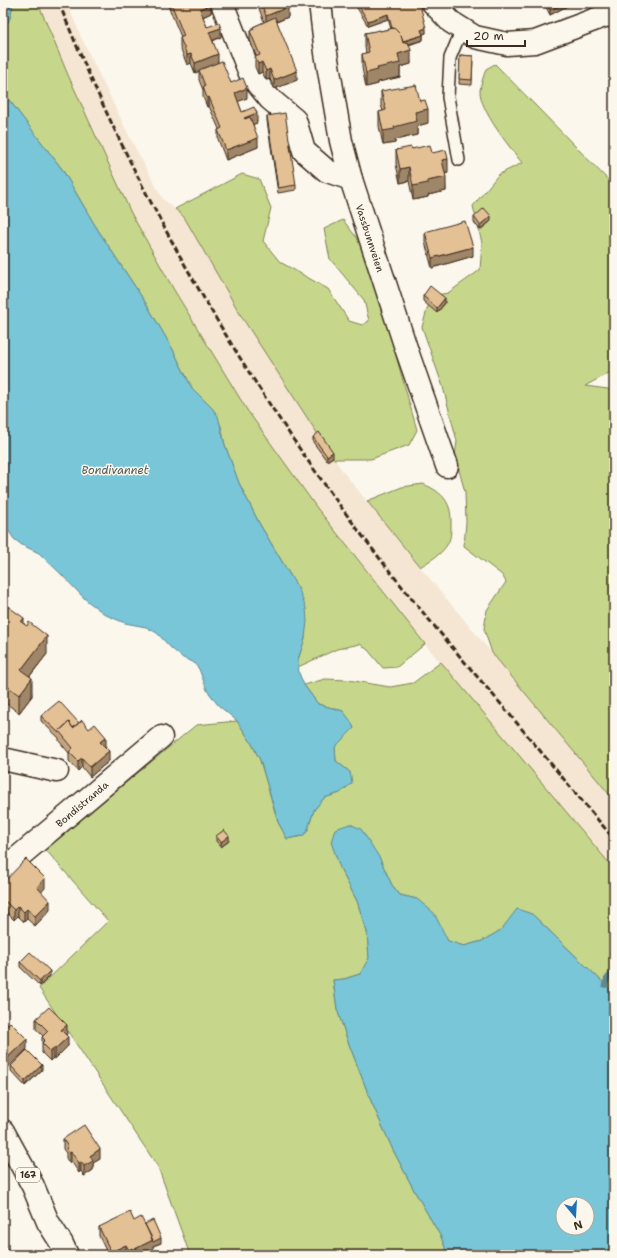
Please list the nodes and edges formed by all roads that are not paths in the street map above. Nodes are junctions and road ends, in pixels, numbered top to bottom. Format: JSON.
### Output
{"nodes":[{"id":1,"x":222,"y":3,"type":"edge"},
{"id":2,"x":320,"y":3,"type":"edge"},
{"id":3,"x":433,"y":3,"type":"edge"},
{"id":4,"x":614,"y":17,"type":"edge"},
{"id":5,"x":462,"y":29,"type":"junction"},
{"id":6,"x":459,"y":160,"type":"dead end"},
{"id":7,"x":351,"y":179,"type":"junction"},
{"id":8,"x":447,"y":466,"type":"dead end"},
{"id":9,"x":161,"y":737,"type":"dead end"},
{"id":10,"x":3,"y":759,"type":"edge"},
{"id":11,"x":57,"y":771,"type":"dead end"},
{"id":12,"x":3,"y":870,"type":"edge"},
{"id":13,"x":3,"y":1131,"type":"edge"},
{"id":14,"x":48,"y":1222,"type":"junction"},
{"id":15,"x":53,"y":1255,"type":"edge"},
{"id":16,"x":67,"y":1255,"type":"edge"}],
"edges":[{"from":1,"to":7,"type":"street"},
{"from":2,"to":7,"type":"street","name":"Vassbunnveien"},
{"from":3,"to":5,"type":"street"},
{"from":4,"to":5,"type":"street"},
{"from":5,"to":6,"type":"lane"},
{"from":7,"to":8,"type":"street","name":"Vassbunnveien"},
{"from":9,"to":12,"type":"street","name":"Bondistranda"},
{"from":10,"to":11,"type":"street"},
{"from":13,"to":14,"type":"street","number":"167"},
{"from":14,"to":15,"type":"street","number":"167"},
{"from":14,"to":16,"type":"street","number":"167"}]}
